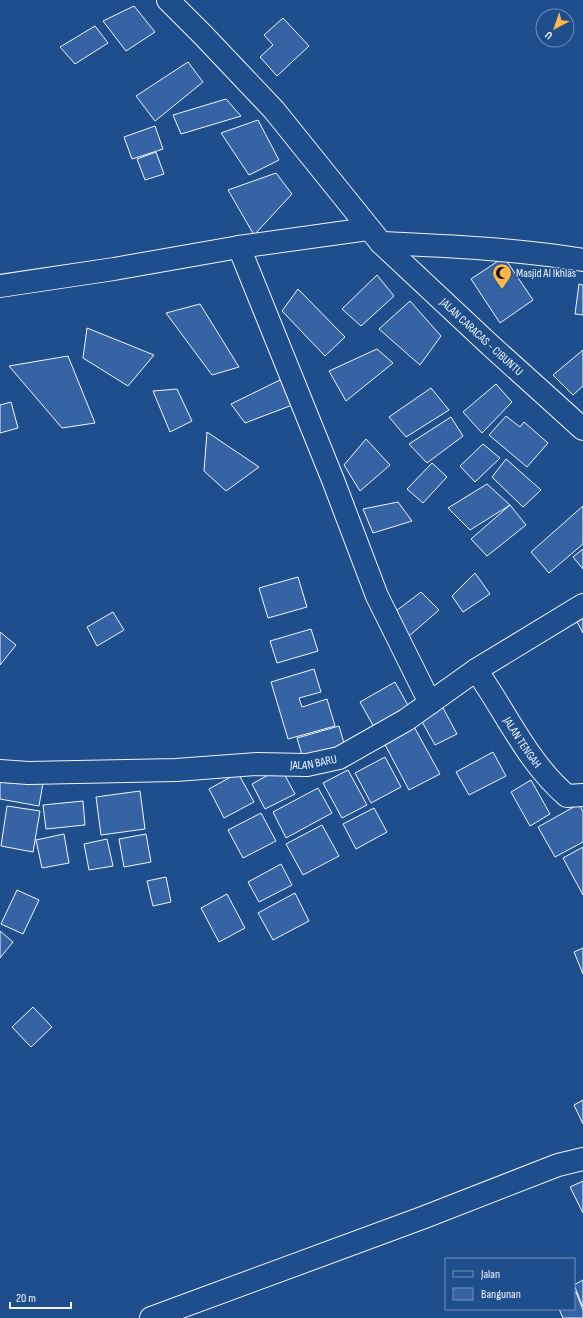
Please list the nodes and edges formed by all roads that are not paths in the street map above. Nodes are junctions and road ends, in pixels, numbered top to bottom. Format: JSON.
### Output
{"nodes":[{"id":1,"x":168,"y":0,"type":"edge"},
{"id":2,"x":375,"y":236,"type":"junction"},
{"id":3,"x":239,"y":247,"type":"junction"},
{"id":4,"x":583,"y":260,"type":"edge"},
{"id":5,"x":0,"y":286,"type":"edge"},
{"id":6,"x":583,"y":429,"type":"edge"},
{"id":7,"x":583,"y":605,"type":"edge"},
{"id":8,"x":476,"y":670,"type":"junction"},
{"id":9,"x":430,"y":703,"type":"junction"},
{"id":10,"x":0,"y":771,"type":"edge"},
{"id":11,"x":583,"y":795,"type":"edge"},
{"id":12,"x":583,"y":1160,"type":"edge"},
{"id":13,"x":151,"y":1318,"type":"edge"}],
"edges":[{"from":1,"to":2,"type":"street","name":"JALAN CARACAS - CIBUNTU"},
{"from":2,"to":3,"type":"street"},
{"from":2,"to":4,"type":"street"},
{"from":2,"to":6,"type":"street","name":"JALAN CARACAS - CIBUNTU"},
{"from":3,"to":5,"type":"street"},
{"from":3,"to":9,"type":"street"},
{"from":7,"to":8,"type":"street","name":"JALAN BARU"},
{"from":8,"to":9,"type":"street","name":"JALAN BARU"},
{"from":8,"to":11,"type":"street","name":"JALAN TENGAH"},
{"from":9,"to":10,"type":"street","name":"JALAN BARU"},
{"from":12,"to":13,"type":"street"}]}
